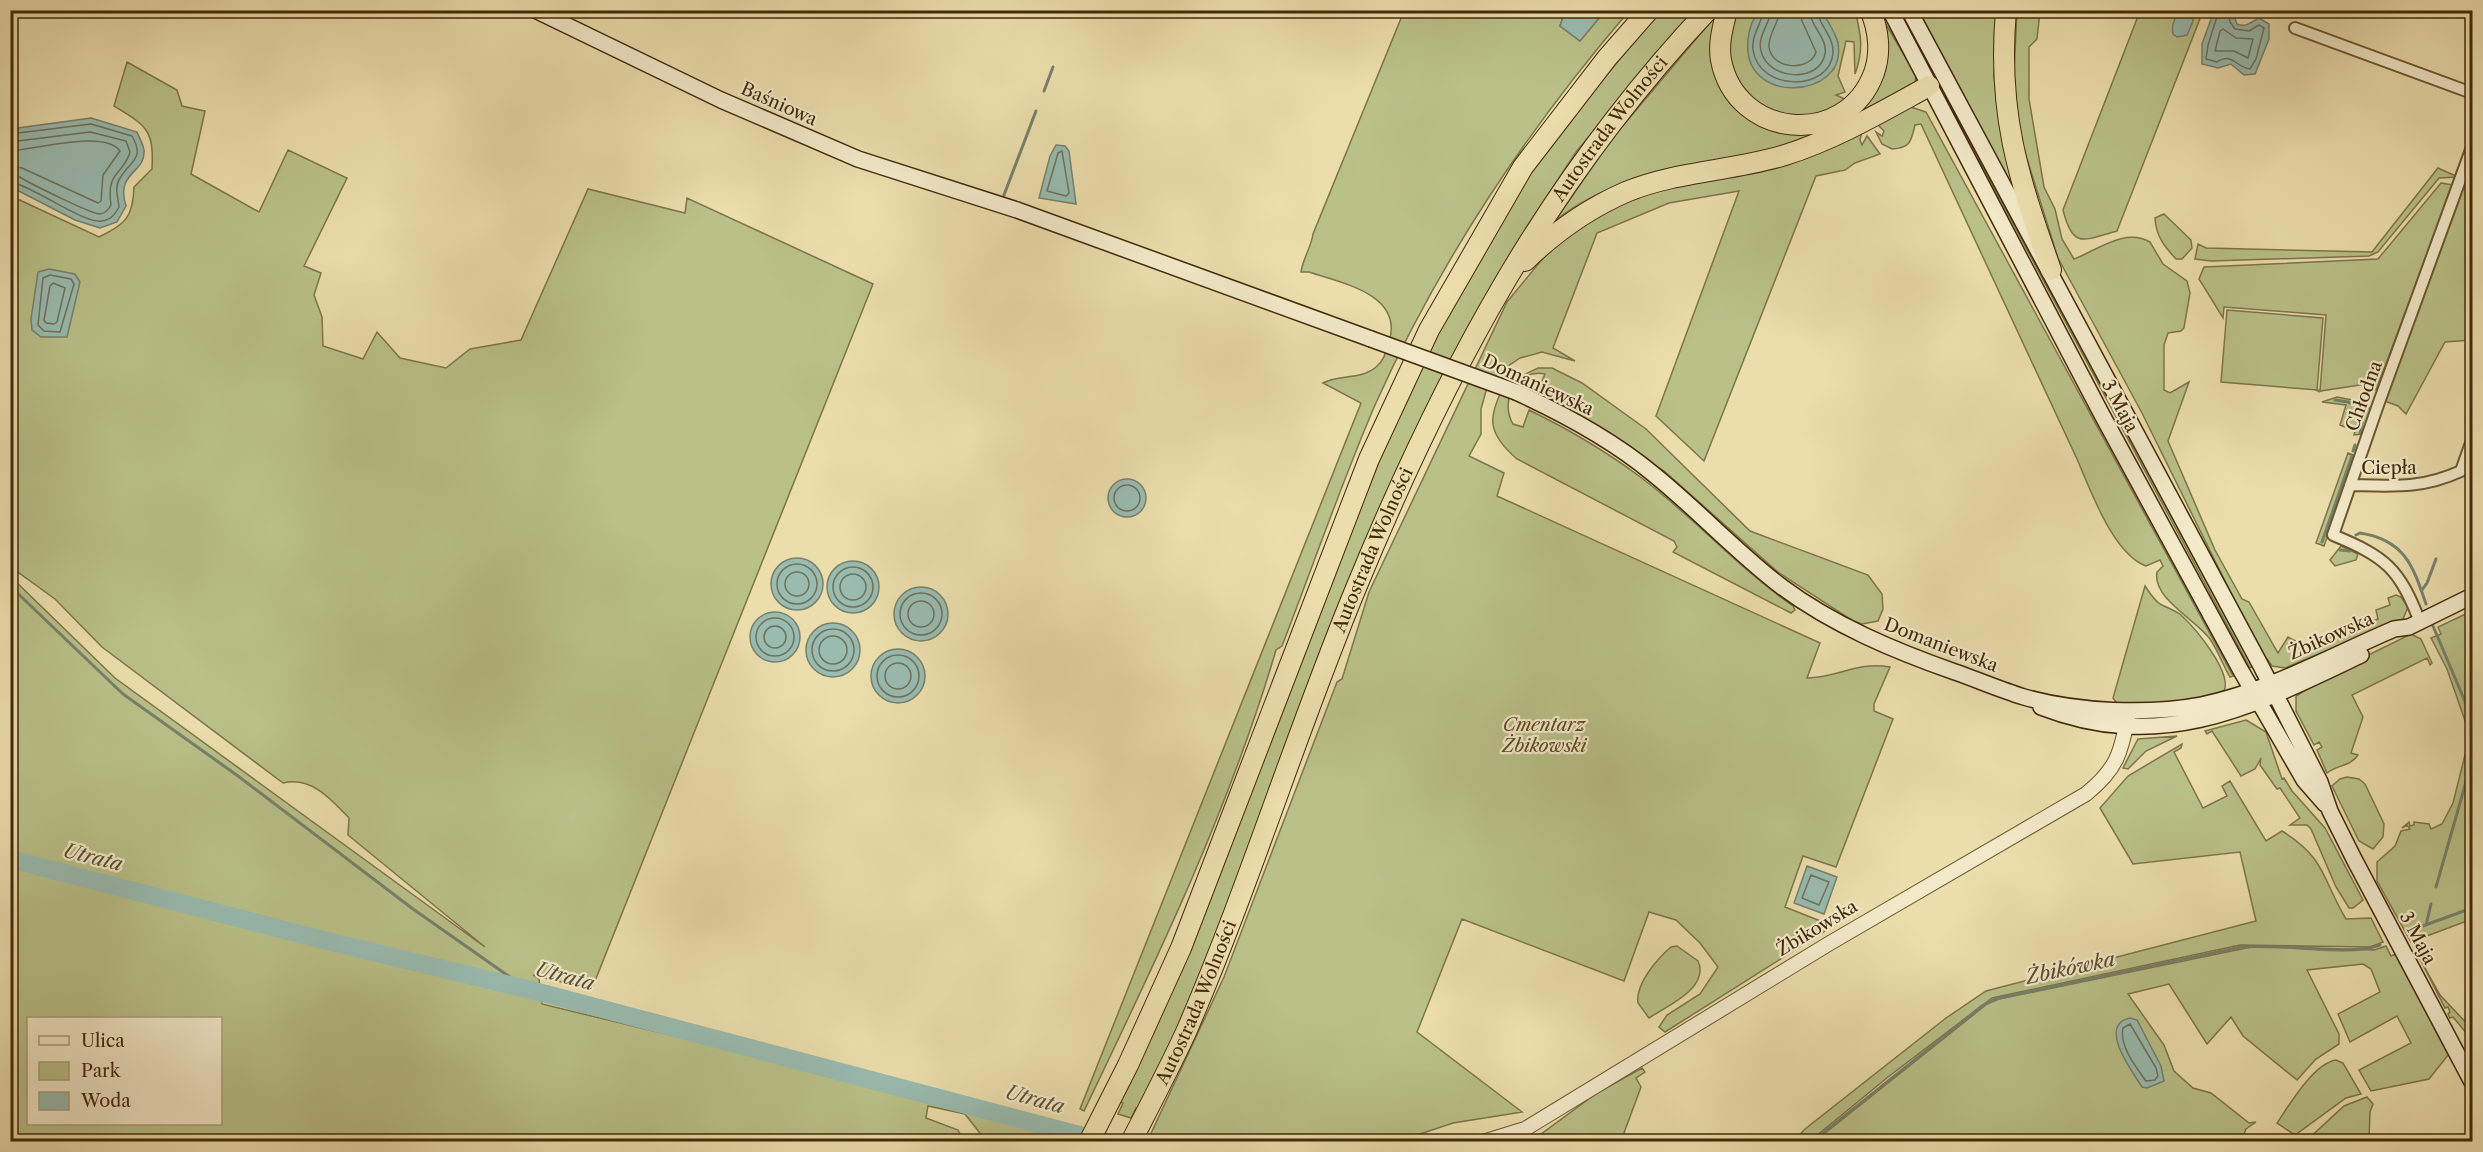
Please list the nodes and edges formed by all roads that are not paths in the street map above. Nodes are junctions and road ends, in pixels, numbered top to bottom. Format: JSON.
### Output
{"nodes":[{"id":1,"x":536,"y":10,"type":"edge"},
{"id":2,"x":1649,"y":10,"type":"edge"},
{"id":3,"x":1708,"y":10,"type":"edge"},
{"id":4,"x":1728,"y":10,"type":"edge"},
{"id":5,"x":1870,"y":10,"type":"edge"},
{"id":6,"x":1890,"y":10,"type":"edge"},
{"id":7,"x":1909,"y":10,"type":"edge"},
{"id":8,"x":2006,"y":10,"type":"edge"},
{"id":9,"x":2295,"y":28,"type":"dead end"},
{"id":10,"x":1934,"y":57,"type":"junction"},
{"id":11,"x":1929,"y":86,"type":"junction"},
{"id":12,"x":2472,"y":93,"type":"edge"},
{"id":13,"x":2472,"y":147,"type":"edge"},
{"id":14,"x":1017,"y":210,"type":"joint"},
{"id":15,"x":2050,"y":270,"type":"junction"},
{"id":16,"x":1496,"y":295,"type":"junction"},
{"id":17,"x":2472,"y":440,"type":"edge"},
{"id":18,"x":2472,"y":465,"type":"edge"},
{"id":19,"x":2461,"y":471,"type":"junction"},
{"id":20,"x":2350,"y":485,"type":"junction"},
{"id":21,"x":2472,"y":596,"type":"edge"},
{"id":22,"x":2415,"y":624,"type":"junction"},
{"id":23,"x":2273,"y":690,"type":"junction"},
{"id":24,"x":2256,"y":696,"type":"junction"},
{"id":25,"x":2026,"y":698,"type":"junction"},
{"id":26,"x":2129,"y":711,"type":"junction"},
{"id":27,"x":2126,"y":727,"type":"junction"},
{"id":28,"x":2330,"y":811,"type":"junction"},
{"id":29,"x":2472,"y":1082,"type":"edge"},
{"id":30,"x":1135,"y":1135,"type":"edge"},
{"id":31,"x":1089,"y":1142,"type":"edge"},
{"id":32,"x":1483,"y":1142,"type":"edge"}],
"edges":[{"from":1,"to":14,"type":"main road","name":"Baśniowa"},
{"from":2,"to":31,"type":"highway","name":"Autostrada Wolności"},
{"from":3,"to":16,"type":"highway","name":"Autostrada Wolności"},
{"from":4,"to":5,"type":"highway"},
{"from":6,"to":11,"type":"main road","name":"3 Maja"},
{"from":7,"to":10,"type":"main road","name":"3 Maja"},
{"from":8,"to":15,"type":"highway"},
{"from":9,"to":12,"type":"street"},
{"from":10,"to":11,"type":"main road"},
{"from":10,"to":15,"type":"main road","name":"3 Maja"},
{"from":11,"to":16,"type":"highway"},
{"from":11,"to":24,"type":"main road","name":"3 Maja"},
{"from":13,"to":20,"type":"street","name":"Chłodna"},
{"from":14,"to":25,"type":"main road","name":"Domaniewska","bridge":true},
{"from":15,"to":23,"type":"main road","name":"3 Maja"},
{"from":16,"to":30,"type":"highway","name":"Autostrada Wolności"},
{"from":17,"to":19,"type":"street"},
{"from":18,"to":19,"type":"street","name":"Ciepła"},
{"from":19,"to":20,"type":"street","name":"Ciepła"},
{"from":20,"to":22,"type":"street","name":"Chłodna"},
{"from":21,"to":22,"type":"main road","name":"Żbikowska"},
{"from":22,"to":23,"type":"main road","name":"Żbikowska"},
{"from":23,"to":24,"type":"main road","name":"Domaniewska"},
{"from":23,"to":28,"type":"main road","name":"3 Maja"},
{"from":24,"to":26,"type":"main road","name":"Domaniewska"},
{"from":24,"to":27,"type":"main road","name":"Domaniewska"},
{"from":24,"to":28,"type":"main road","name":"3 Maja"},
{"from":25,"to":26,"type":"main road","name":"Domaniewska"},
{"from":25,"to":27,"type":"main road","name":"Domaniewska"},
{"from":26,"to":27,"type":"street","name":"Żbikowska"},
{"from":27,"to":32,"type":"street","name":"Żbikowska"},
{"from":28,"to":29,"type":"main road","name":"3 Maja"}]}
